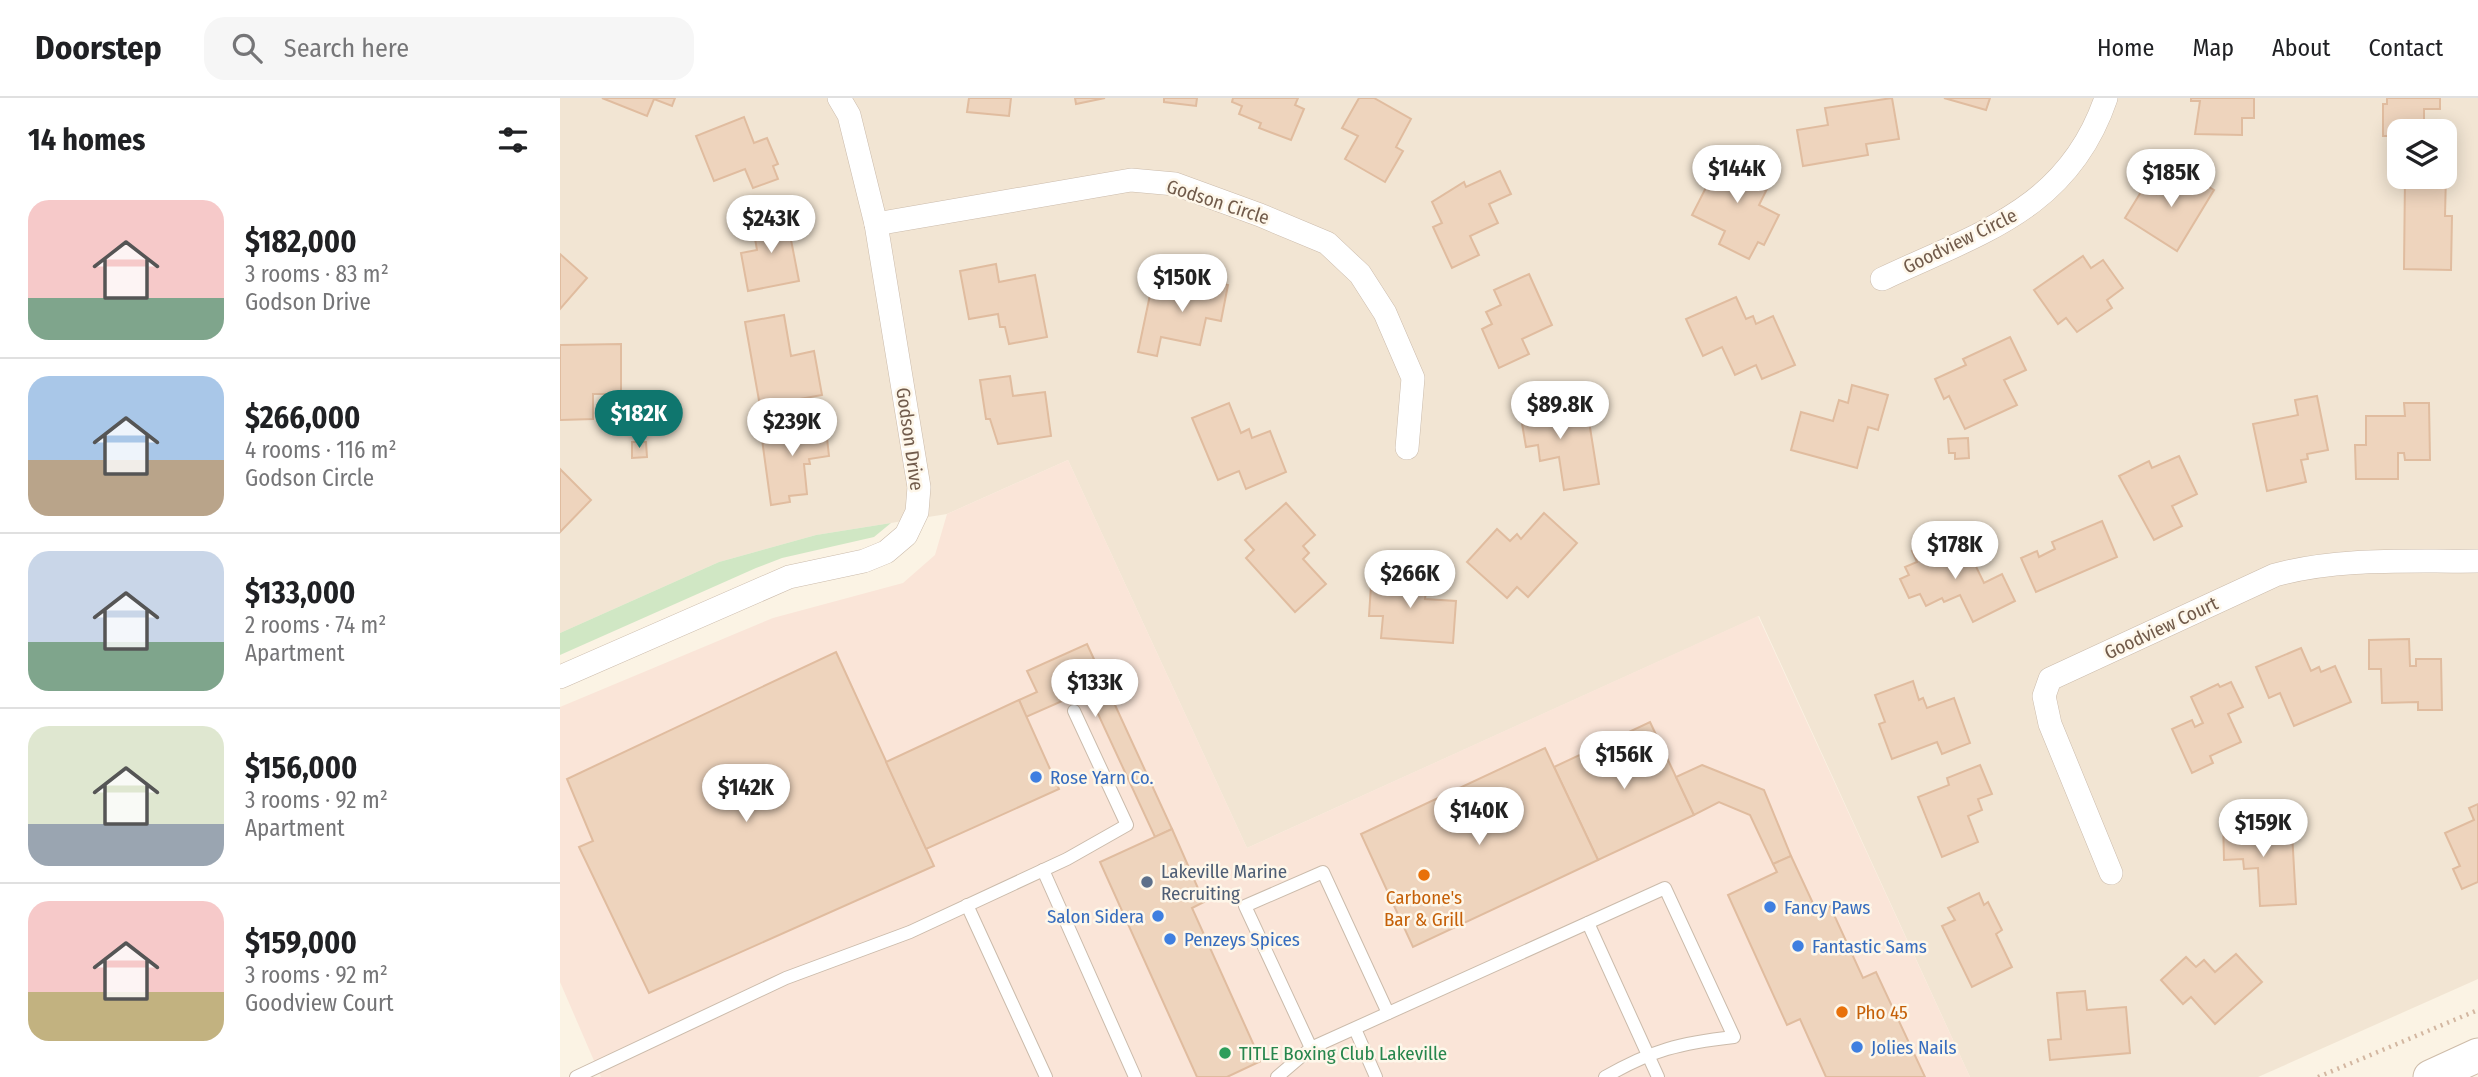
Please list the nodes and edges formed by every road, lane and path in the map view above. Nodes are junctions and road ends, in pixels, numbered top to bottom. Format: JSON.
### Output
{"nodes":[{"id":1,"x":839,"y":98,"type":"edge"},
{"id":2,"x":2106,"y":98,"type":"edge"},
{"id":3,"x":876,"y":225,"type":"junction"},
{"id":4,"x":1882,"y":279,"type":"dead end"},
{"id":5,"x":1407,"y":448,"type":"dead end"},
{"id":6,"x":2478,"y":561,"type":"edge"},
{"id":7,"x":560,"y":677,"type":"edge"},
{"id":8,"x":1074,"y":712,"type":"dead end"},
{"id":9,"x":1043,"y":870,"type":"junction"},
{"id":10,"x":2111,"y":873,"type":"dead end"},
{"id":11,"x":967,"y":905,"type":"junction"},
{"id":12,"x":1588,"y":923,"type":"junction"},
{"id":13,"x":2478,"y":1010,"type":"edge"},
{"id":14,"x":1388,"y":1013,"type":"junction"},
{"id":15,"x":1355,"y":1029,"type":"junction"},
{"id":16,"x":1311,"y":1048,"type":"junction"},
{"id":17,"x":1647,"y":1054,"type":"junction"},
{"id":18,"x":2478,"y":1055,"type":"edge"},
{"id":19,"x":576,"y":1077,"type":"edge"},
{"id":20,"x":1046,"y":1077,"type":"edge"},
{"id":21,"x":1135,"y":1077,"type":"edge"},
{"id":22,"x":1277,"y":1077,"type":"edge"},
{"id":23,"x":1376,"y":1077,"type":"edge"},
{"id":24,"x":1605,"y":1077,"type":"edge"},
{"id":25,"x":1658,"y":1077,"type":"edge"},
{"id":26,"x":2318,"y":1077,"type":"edge"},
{"id":27,"x":2430,"y":1077,"type":"edge"}],
"edges":[{"from":1,"to":3,"type":"street","name":"Godson Drive"},
{"from":2,"to":4,"type":"street","name":"Goodview Circle"},
{"from":3,"to":5,"type":"street","name":"Godson Circle"},
{"from":3,"to":7,"type":"street","name":"Godson Drive"},
{"from":6,"to":10,"type":"street","name":"Goodview Court"},
{"from":8,"to":9,"type":"lane"},
{"from":9,"to":11,"type":"lane"},
{"from":9,"to":21,"type":"lane"},
{"from":11,"to":19,"type":"lane"},
{"from":11,"to":20,"type":"lane"},
{"from":12,"to":14,"type":"lane"},
{"from":12,"to":17,"type":"lane"},
{"from":12,"to":17,"type":"lane"},
{"from":13,"to":26,"type":"path"},
{"from":14,"to":15,"type":"lane"},
{"from":14,"to":16,"type":"lane"},
{"from":15,"to":16,"type":"lane"},
{"from":15,"to":23,"type":"lane"},
{"from":16,"to":22,"type":"lane"},
{"from":17,"to":24,"type":"lane"},
{"from":17,"to":25,"type":"lane"},
{"from":18,"to":27,"type":"main road"}]}
